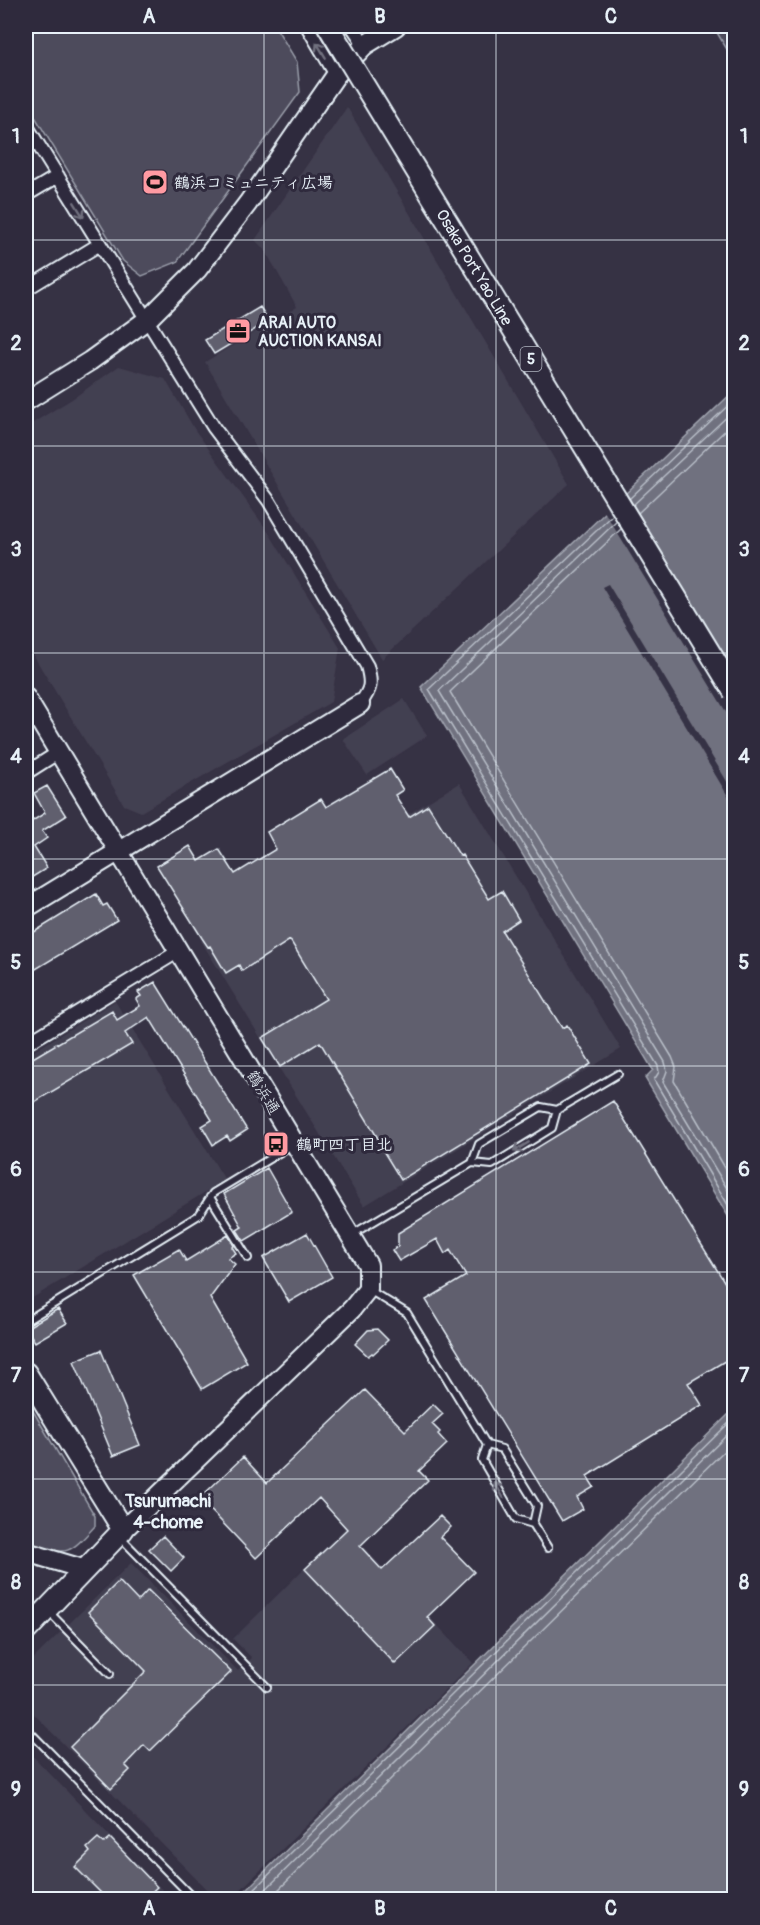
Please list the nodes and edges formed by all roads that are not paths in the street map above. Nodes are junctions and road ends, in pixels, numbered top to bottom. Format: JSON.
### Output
{"nodes":[{"id":1,"x":307,"y":26,"type":"edge"},
{"id":2,"x":328,"y":26,"type":"edge"},
{"id":3,"x":352,"y":26,"type":"edge"},
{"id":4,"x":396,"y":26,"type":"edge"},
{"id":5,"x":365,"y":45,"type":"junction"},
{"id":6,"x":336,"y":75,"type":"junction"},
{"id":7,"x":26,"y":125,"type":"edge"},
{"id":8,"x":57,"y":176,"type":"junction"},
{"id":9,"x":26,"y":195,"type":"edge"},
{"id":10,"x":100,"y":244,"type":"junction"},
{"id":11,"x":26,"y":289,"type":"edge"},
{"id":12,"x":148,"y":319,"type":"junction"},
{"id":13,"x":26,"y":401,"type":"edge"},
{"id":14,"x":735,"y":692,"type":"edge"},
{"id":15,"x":26,"y":698,"type":"edge"},
{"id":16,"x":360,"y":704,"type":"joint"},
{"id":17,"x":59,"y":752,"type":"junction"},
{"id":18,"x":26,"y":772,"type":"edge"},
{"id":19,"x":119,"y":850,"type":"junction"},
{"id":20,"x":26,"y":908,"type":"edge"},
{"id":21,"x":179,"y":951,"type":"junction"},
{"id":22,"x":26,"y":1044,"type":"edge"},
{"id":23,"x":618,"y":1074,"type":"dead end"},
{"id":24,"x":557,"y":1110,"type":"junction"},
{"id":25,"x":295,"y":1143,"type":"junction"},
{"id":26,"x":472,"y":1162,"type":"junction"},
{"id":27,"x":210,"y":1197,"type":"junction"},
{"id":28,"x":351,"y":1236,"type":"junction"},
{"id":29,"x":248,"y":1258,"type":"dead end"},
{"id":30,"x":368,"y":1289,"type":"junction"},
{"id":31,"x":26,"y":1321,"type":"edge"},
{"id":32,"x":26,"y":1373,"type":"edge"},
{"id":33,"x":486,"y":1445,"type":"junction"},
{"id":34,"x":533,"y":1524,"type":"junction"},
{"id":35,"x":120,"y":1532,"type":"junction"},
{"id":36,"x":548,"y":1548,"type":"dead end"},
{"id":37,"x":26,"y":1552,"type":"edge"},
{"id":38,"x":83,"y":1569,"type":"junction"},
{"id":39,"x":46,"y":1609,"type":"junction"},
{"id":40,"x":26,"y":1631,"type":"edge"},
{"id":41,"x":110,"y":1674,"type":"dead end"},
{"id":42,"x":267,"y":1687,"type":"dead end"},
{"id":43,"x":26,"y":1728,"type":"edge"},
{"id":44,"x":191,"y":1896,"type":"dead end"}],
"edges":[{"from":6,"to":1,"type":"street","one_way":true},
{"from":2,"to":14,"type":"main road","name":"Osaka Port Yao Line","number":"5","bridge":true},
{"from":3,"to":5,"type":"street"},
{"from":4,"to":5,"type":"street"},
{"from":5,"to":6,"type":"street"},
{"from":6,"to":12,"type":"street"},
{"from":7,"to":8,"type":"street"},
{"from":8,"to":9,"type":"street"},
{"from":8,"to":10,"type":"street","one_way":true},
{"from":10,"to":11,"type":"street"},
{"from":10,"to":12,"type":"street"},
{"from":12,"to":13,"type":"street"},
{"from":12,"to":16,"type":"street"},
{"from":15,"to":17,"type":"street","name":"鶴浜通"},
{"from":16,"to":19,"type":"street"},
{"from":17,"to":18,"type":"street"},
{"from":17,"to":19,"type":"street","name":"鶴浜通"},
{"from":19,"to":20,"type":"street"},
{"from":19,"to":21,"type":"street","name":"鶴浜通"},
{"from":21,"to":22,"type":"street"},
{"from":21,"to":25,"type":"street","name":"鶴浜通"},
{"from":23,"to":24,"type":"lane"},
{"from":24,"to":26,"type":"lane"},
{"from":24,"to":26,"type":"lane","one_way":true},
{"from":25,"to":27,"type":"lane"},
{"from":25,"to":28,"type":"street","name":"鶴浜通"},
{"from":26,"to":28,"type":"lane"},
{"from":27,"to":29,"type":"lane"},
{"from":27,"to":31,"type":"lane"},
{"from":28,"to":30,"type":"street","name":"鶴浜通"},
{"from":30,"to":33,"type":"lane"},
{"from":30,"to":35,"type":"street"},
{"from":32,"to":35,"type":"main road"},
{"from":34,"to":33,"type":"lane","one_way":true},
{"from":33,"to":34,"type":"lane"},
{"from":34,"to":36,"type":"lane"},
{"from":35,"to":38,"type":"main road"},
{"from":35,"to":42,"type":"lane"},
{"from":37,"to":38,"type":"street"},
{"from":38,"to":39,"type":"main road"},
{"from":39,"to":40,"type":"main road"},
{"from":39,"to":41,"type":"lane"},
{"from":43,"to":44,"type":"lane"}]}
